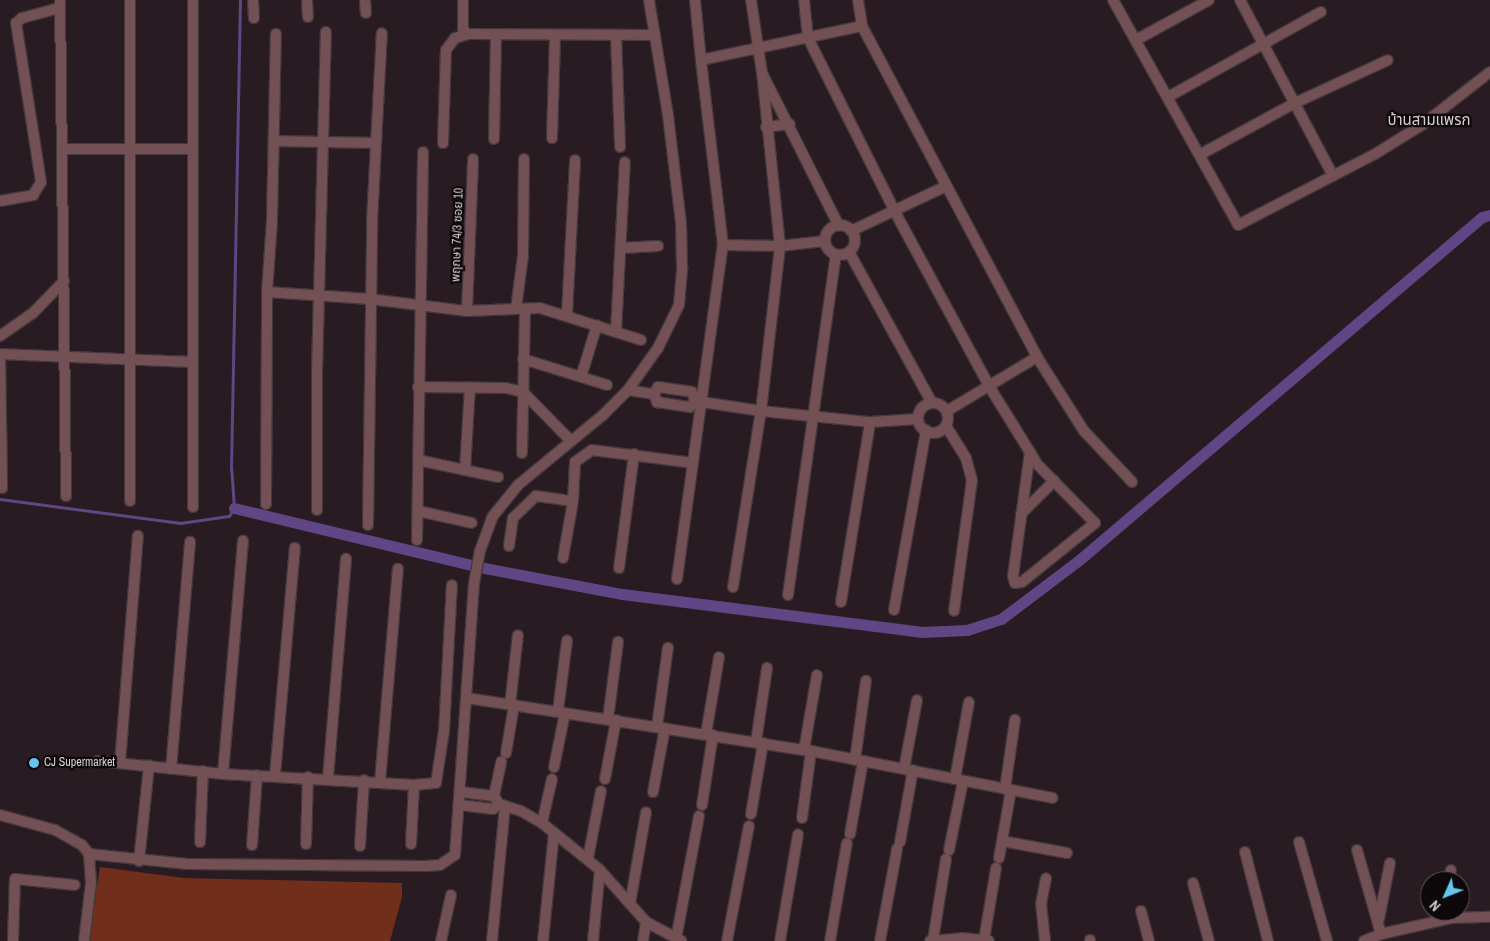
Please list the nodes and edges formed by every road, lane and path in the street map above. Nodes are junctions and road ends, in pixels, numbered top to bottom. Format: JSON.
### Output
{"nodes":[{"id":1,"x":130,"y":0,"type":"edge"},
{"id":2,"x":193,"y":0,"type":"edge"},
{"id":3,"x":253,"y":0,"type":"edge"},
{"id":4,"x":307,"y":0,"type":"edge"},
{"id":5,"x":366,"y":0,"type":"edge"},
{"id":6,"x":463,"y":0,"type":"edge"},
{"id":7,"x":649,"y":0,"type":"edge"},
{"id":8,"x":694,"y":0,"type":"edge"},
{"id":9,"x":751,"y":0,"type":"edge"},
{"id":10,"x":804,"y":0,"type":"edge"},
{"id":11,"x":858,"y":0,"type":"edge"},
{"id":12,"x":1113,"y":0,"type":"edge"},
{"id":13,"x":1209,"y":0,"type":"edge"},
{"id":14,"x":1240,"y":0,"type":"edge"},
{"id":15,"x":60,"y":4,"type":"edge"},
{"id":16,"x":1322,"y":12,"type":"dead end"},
{"id":17,"x":366,"y":13,"type":"dead end"},
{"id":18,"x":308,"y":17,"type":"dead end"},
{"id":19,"x":254,"y":18,"type":"dead end"},
{"id":20,"x":862,"y":26,"type":"junction"},
{"id":21,"x":326,"y":32,"type":"dead end"},
{"id":22,"x":382,"y":33,"type":"dead end"},
{"id":23,"x":276,"y":34,"type":"dead end"},
{"id":24,"x":468,"y":34,"type":"junction"},
{"id":25,"x":496,"y":35,"type":"junction"},
{"id":26,"x":555,"y":35,"type":"junction"},
{"id":27,"x":655,"y":35,"type":"junction"},
{"id":28,"x":616,"y":36,"type":"junction"},
{"id":29,"x":808,"y":38,"type":"junction"},
{"id":30,"x":1136,"y":40,"type":"junction"},
{"id":31,"x":1263,"y":44,"type":"junction"},
{"id":32,"x":756,"y":51,"type":"junction"},
{"id":33,"x":701,"y":60,"type":"junction"},
{"id":34,"x":1388,"y":60,"type":"dead end"},
{"id":35,"x":1490,"y":72,"type":"edge"},
{"id":36,"x":762,"y":73,"type":"junction"},
{"id":37,"x":1168,"y":97,"type":"junction"},
{"id":38,"x":1295,"y":103,"type":"junction"},
{"id":39,"x":790,"y":124,"type":"junction"},
{"id":40,"x":766,"y":127,"type":"junction"},
{"id":41,"x":552,"y":138,"type":"dead end"},
{"id":42,"x":494,"y":139,"type":"dead end"},
{"id":43,"x":274,"y":141,"type":"junction"},
{"id":44,"x":323,"y":142,"type":"junction"},
{"id":45,"x":375,"y":143,"type":"junction"},
{"id":46,"x":443,"y":143,"type":"dead end"},
{"id":47,"x":620,"y":148,"type":"dead end"},
{"id":48,"x":130,"y":149,"type":"junction"},
{"id":49,"x":193,"y":149,"type":"junction"},
{"id":50,"x":62,"y":150,"type":"junction"},
{"id":51,"x":423,"y":152,"type":"dead end"},
{"id":52,"x":1201,"y":154,"type":"junction"},
{"id":53,"x":473,"y":159,"type":"dead end"},
{"id":54,"x":524,"y":159,"type":"dead end"},
{"id":55,"x":575,"y":160,"type":"dead end"},
{"id":56,"x":625,"y":162,"type":"dead end"},
{"id":57,"x":1333,"y":176,"type":"junction"},
{"id":58,"x":946,"y":186,"type":"junction"},
{"id":59,"x":0,"y":201,"type":"edge"},
{"id":60,"x":894,"y":212,"type":"junction"},
{"id":61,"x":839,"y":226,"type":"junction"},
{"id":62,"x":851,"y":231,"type":"junction"},
{"id":63,"x":825,"y":241,"type":"junction"},
{"id":64,"x":722,"y":245,"type":"junction"},
{"id":65,"x":658,"y":246,"type":"dead end"},
{"id":66,"x":780,"y":246,"type":"junction"},
{"id":67,"x":622,"y":248,"type":"junction"},
{"id":68,"x":849,"y":252,"type":"junction"},
{"id":69,"x":836,"y":254,"type":"junction"},
{"id":70,"x":64,"y":281,"type":"junction"},
{"id":71,"x":267,"y":292,"type":"junction"},
{"id":72,"x":320,"y":296,"type":"junction"},
{"id":73,"x":370,"y":299,"type":"junction"},
{"id":74,"x":419,"y":304,"type":"junction"},
{"id":75,"x":521,"y":309,"type":"junction"},
{"id":76,"x":467,"y":311,"type":"junction"},
{"id":77,"x":567,"y":314,"type":"junction"},
{"id":78,"x":597,"y":325,"type":"junction"},
{"id":79,"x":616,"y":331,"type":"junction"},
{"id":80,"x":0,"y":336,"type":"edge"},
{"id":81,"x":641,"y":340,"type":"dead end"},
{"id":82,"x":0,"y":354,"type":"edge"},
{"id":83,"x":64,"y":357,"type":"junction"},
{"id":84,"x":1036,"y":357,"type":"junction"},
{"id":85,"x":130,"y":359,"type":"junction"},
{"id":86,"x":523,"y":359,"type":"junction"},
{"id":87,"x":194,"y":362,"type":"junction"},
{"id":88,"x":581,"y":377,"type":"junction"},
{"id":89,"x":607,"y":385,"type":"dead end"},
{"id":90,"x":989,"y":386,"type":"junction"},
{"id":91,"x":418,"y":387,"type":"junction"},
{"id":92,"x":470,"y":387,"type":"junction"},
{"id":93,"x":628,"y":390,"type":"junction"},
{"id":94,"x":523,"y":392,"type":"junction"},
{"id":95,"x":654,"y":394,"type":"junction"},
{"id":96,"x":698,"y":401,"type":"junction"},
{"id":97,"x":932,"y":403,"type":"junction"},
{"id":98,"x":761,"y":411,"type":"junction"},
{"id":99,"x":946,"y":411,"type":"junction"},
{"id":100,"x":812,"y":417,"type":"junction"},
{"id":101,"x":918,"y":419,"type":"junction"},
{"id":102,"x":870,"y":422,"type":"junction"},
{"id":103,"x":946,"y":426,"type":"junction"},
{"id":104,"x":926,"y":430,"type":"junction"},
{"id":105,"x":571,"y":441,"type":"junction"},
{"id":106,"x":1030,"y":452,"type":"junction"},
{"id":107,"x":522,"y":453,"type":"dead end"},
{"id":108,"x":634,"y":454,"type":"junction"},
{"id":109,"x":418,"y":460,"type":"junction"},
{"id":110,"x":693,"y":463,"type":"junction"},
{"id":111,"x":465,"y":470,"type":"junction"},
{"id":112,"x":498,"y":477,"type":"dead end"},
{"id":113,"x":1054,"y":481,"type":"junction"},
{"id":114,"x":1132,"y":482,"type":"dead end"},
{"id":115,"x":2,"y":488,"type":"dead end"},
{"id":116,"x":66,"y":496,"type":"dead end"},
{"id":117,"x":573,"y":501,"type":"junction"},
{"id":118,"x":130,"y":502,"type":"dead end"},
{"id":119,"x":266,"y":504,"type":"dead end"},
{"id":120,"x":193,"y":508,"type":"dead end"},
{"id":121,"x":317,"y":510,"type":"dead end"},
{"id":122,"x":418,"y":511,"type":"junction"},
{"id":123,"x":1021,"y":514,"type":"junction"},
{"id":124,"x":472,"y":523,"type":"dead end"},
{"id":125,"x":368,"y":525,"type":"dead end"},
{"id":126,"x":138,"y":536,"type":"dead end"},
{"id":127,"x":417,"y":540,"type":"dead end"},
{"id":128,"x":243,"y":541,"type":"dead end"},
{"id":129,"x":190,"y":542,"type":"dead end"},
{"id":130,"x":509,"y":546,"type":"dead end"},
{"id":131,"x":295,"y":548,"type":"dead end"},
{"id":132,"x":563,"y":558,"type":"dead end"},
{"id":133,"x":346,"y":559,"type":"dead end"},
{"id":134,"x":619,"y":568,"type":"dead end"},
{"id":135,"x":398,"y":569,"type":"dead end"},
{"id":136,"x":677,"y":579,"type":"dead end"},
{"id":137,"x":452,"y":585,"type":"dead end"},
{"id":138,"x":734,"y":587,"type":"dead end"},
{"id":139,"x":788,"y":595,"type":"dead end"},
{"id":140,"x":841,"y":602,"type":"dead end"},
{"id":141,"x":894,"y":610,"type":"dead end"},
{"id":142,"x":954,"y":612,"type":"dead end"},
{"id":143,"x":518,"y":635,"type":"dead end"},
{"id":144,"x":567,"y":641,"type":"dead end"},
{"id":145,"x":618,"y":642,"type":"dead end"},
{"id":146,"x":668,"y":648,"type":"dead end"},
{"id":147,"x":720,"y":657,"type":"dead end"},
{"id":148,"x":767,"y":668,"type":"dead end"},
{"id":149,"x":816,"y":675,"type":"dead end"},
{"id":150,"x":866,"y":681,"type":"dead end"},
{"id":151,"x":467,"y":698,"type":"junction"},
{"id":152,"x":917,"y":700,"type":"dead end"},
{"id":153,"x":970,"y":702,"type":"dead end"},
{"id":154,"x":512,"y":705,"type":"junction"},
{"id":155,"x":562,"y":712,"type":"junction"},
{"id":156,"x":612,"y":719,"type":"junction"},
{"id":157,"x":1015,"y":720,"type":"dead end"},
{"id":158,"x":661,"y":727,"type":"junction"},
{"id":159,"x":710,"y":734,"type":"junction"},
{"id":160,"x":760,"y":742,"type":"junction"},
{"id":161,"x":808,"y":750,"type":"junction"},
{"id":162,"x":859,"y":760,"type":"junction"},
{"id":163,"x":98,"y":761,"type":"dead end"},
{"id":164,"x":120,"y":763,"type":"junction"},
{"id":165,"x":149,"y":766,"type":"junction"},
{"id":166,"x":554,"y":767,"type":"dead end"},
{"id":167,"x":171,"y":769,"type":"junction"},
{"id":168,"x":908,"y":770,"type":"junction"},
{"id":169,"x":204,"y":771,"type":"junction"},
{"id":170,"x":223,"y":774,"type":"junction"},
{"id":171,"x":257,"y":775,"type":"junction"},
{"id":172,"x":275,"y":775,"type":"junction"},
{"id":173,"x":308,"y":777,"type":"junction"},
{"id":174,"x":328,"y":778,"type":"junction"},
{"id":175,"x":552,"y":779,"type":"dead end"},
{"id":176,"x":605,"y":779,"type":"dead end"},
{"id":177,"x":364,"y":780,"type":"junction"},
{"id":178,"x":959,"y":780,"type":"junction"},
{"id":179,"x":380,"y":782,"type":"junction"},
{"id":180,"x":414,"y":784,"type":"junction"},
{"id":181,"x":1008,"y":790,"type":"junction"},
{"id":182,"x":601,"y":791,"type":"dead end"},
{"id":183,"x":461,"y":792,"type":"junction"},
{"id":184,"x":653,"y":792,"type":"dead end"},
{"id":185,"x":1052,"y":798,"type":"dead end"},
{"id":186,"x":500,"y":802,"type":"junction"},
{"id":187,"x":460,"y":805,"type":"junction"},
{"id":188,"x":702,"y":805,"type":"dead end"},
{"id":189,"x":646,"y":812,"type":"dead end"},
{"id":190,"x":751,"y":814,"type":"dead end"},
{"id":191,"x":0,"y":815,"type":"edge"},
{"id":192,"x":698,"y":816,"type":"dead end"},
{"id":193,"x":802,"y":818,"type":"dead end"},
{"id":194,"x":542,"y":823,"type":"junction"},
{"id":195,"x":749,"y":826,"type":"dead end"},
{"id":196,"x":554,"y":833,"type":"junction"},
{"id":197,"x":798,"y":835,"type":"dead end"},
{"id":198,"x":1002,"y":841,"type":"junction"},
{"id":199,"x":200,"y":842,"type":"dead end"},
{"id":200,"x":1299,"y":842,"type":"dead end"},
{"id":201,"x":306,"y":844,"type":"dead end"},
{"id":202,"x":411,"y":844,"type":"dead end"},
{"id":203,"x":252,"y":845,"type":"dead end"},
{"id":204,"x":360,"y":846,"type":"dead end"},
{"id":205,"x":1357,"y":850,"type":"dead end"},
{"id":206,"x":1245,"y":852,"type":"dead end"},
{"id":207,"x":1067,"y":853,"type":"dead end"},
{"id":208,"x":89,"y":854,"type":"junction"},
{"id":209,"x":588,"y":858,"type":"junction"},
{"id":210,"x":139,"y":861,"type":"junction"},
{"id":211,"x":1390,"y":863,"type":"dead end"},
{"id":212,"x":600,"y":870,"type":"junction"},
{"id":213,"x":1046,"y":878,"type":"dead end"},
{"id":214,"x":1193,"y":883,"type":"dead end"},
{"id":215,"x":75,"y":885,"type":"dead end"},
{"id":216,"x":451,"y":895,"type":"dead end"},
{"id":217,"x":630,"y":904,"type":"junction"},
{"id":218,"x":1141,"y":911,"type":"dead end"},
{"id":219,"x":1470,"y":916,"type":"edge"},
{"id":220,"x":1490,"y":917,"type":"edge"},
{"id":221,"x":1425,"y":921,"type":"edge"},
{"id":222,"x":646,"y":922,"type":"junction"},
{"id":223,"x":1378,"y":923,"type":"junction"},
{"id":224,"x":1381,"y":934,"type":"junction"},
{"id":225,"x":678,"y":940,"type":"edge"},
{"id":226,"x":948,"y":940,"type":"edge"},
{"id":227,"x":987,"y":940,"type":"edge"},
{"id":228,"x":13,"y":941,"type":"edge"},
{"id":229,"x":84,"y":941,"type":"edge"},
{"id":230,"x":441,"y":941,"type":"edge"},
{"id":231,"x":492,"y":941,"type":"edge"},
{"id":232,"x":543,"y":941,"type":"edge"},
{"id":233,"x":593,"y":941,"type":"edge"},
{"id":234,"x":643,"y":941,"type":"edge"},
{"id":235,"x":727,"y":941,"type":"edge"},
{"id":236,"x":780,"y":941,"type":"edge"},
{"id":237,"x":830,"y":941,"type":"edge"},
{"id":238,"x":880,"y":941,"type":"edge"},
{"id":239,"x":931,"y":941,"type":"edge"},
{"id":240,"x":1045,"y":941,"type":"edge"},
{"id":241,"x":1149,"y":941,"type":"edge"},
{"id":242,"x":1209,"y":941,"type":"edge"},
{"id":243,"x":1268,"y":941,"type":"edge"},
{"id":244,"x":1327,"y":941,"type":"edge"},
{"id":245,"x":1364,"y":941,"type":"edge"}],
"edges":[{"from":1,"to":48,"type":"street"},
{"from":2,"to":49,"type":"street"},
{"from":3,"to":19,"type":"street"},
{"from":4,"to":18,"type":"street"},
{"from":5,"to":17,"type":"street"},
{"from":6,"to":24,"type":"street"},
{"from":7,"to":27,"type":"street"},
{"from":8,"to":33,"type":"street"},
{"from":9,"to":32,"type":"street"},
{"from":10,"to":29,"type":"street"},
{"from":11,"to":20,"type":"street"},
{"from":12,"to":30,"type":"street"},
{"from":13,"to":30,"type":"street"},
{"from":14,"to":31,"type":"street"},
{"from":15,"to":50,"type":"street"},
{"from":15,"to":59,"type":"street"},
{"from":16,"to":31,"type":"street"},
{"from":20,"to":29,"type":"street"},
{"from":20,"to":58,"type":"street"},
{"from":21,"to":44,"type":"street"},
{"from":22,"to":45,"type":"street"},
{"from":23,"to":43,"type":"street"},
{"from":24,"to":25,"type":"street"},
{"from":24,"to":46,"type":"street"},
{"from":25,"to":26,"type":"street"},
{"from":25,"to":42,"type":"street"},
{"from":26,"to":28,"type":"street"},
{"from":26,"to":41,"type":"street"},
{"from":27,"to":28,"type":"street"},
{"from":27,"to":93,"type":"street"},
{"from":28,"to":47,"type":"street"},
{"from":29,"to":32,"type":"street"},
{"from":29,"to":60,"type":"street"},
{"from":30,"to":37,"type":"street"},
{"from":31,"to":37,"type":"street"},
{"from":31,"to":38,"type":"street"},
{"from":32,"to":33,"type":"street"},
{"from":32,"to":36,"type":"street"},
{"from":33,"to":64,"type":"street"},
{"from":34,"to":38,"type":"street"},
{"from":35,"to":57,"type":"street"},
{"from":36,"to":39,"type":"street"},
{"from":36,"to":40,"type":"street"},
{"from":37,"to":52,"type":"street"},
{"from":38,"to":52,"type":"street"},
{"from":38,"to":57,"type":"street"},
{"from":39,"to":40,"type":"street"},
{"from":39,"to":61,"type":"street"},
{"from":40,"to":66,"type":"street"},
{"from":43,"to":44,"type":"street"},
{"from":43,"to":71,"type":"street"},
{"from":44,"to":45,"type":"street"},
{"from":44,"to":72,"type":"street"},
{"from":45,"to":73,"type":"street"},
{"from":48,"to":49,"type":"street"},
{"from":48,"to":50,"type":"street"},
{"from":48,"to":85,"type":"street"},
{"from":49,"to":87,"type":"street"},
{"from":50,"to":70,"type":"street"},
{"from":51,"to":74,"type":"street"},
{"from":52,"to":57,"type":"street"},
{"from":53,"to":76,"type":"street","name":"พฤกษา 74/3 ซอย 10"},
{"from":54,"to":75,"type":"street"},
{"from":55,"to":77,"type":"street"},
{"from":56,"to":67,"type":"street"},
{"from":58,"to":60,"type":"street"},
{"from":58,"to":84,"type":"street"},
{"from":60,"to":62,"type":"street"},
{"from":60,"to":90,"type":"street"},
{"from":61,"to":62,"type":"street"},
{"from":61,"to":63,"type":"street"},
{"from":62,"to":68,"type":"street"},
{"from":63,"to":66,"type":"street"},
{"from":63,"to":69,"type":"street"},
{"from":64,"to":66,"type":"street"},
{"from":64,"to":96,"type":"street"},
{"from":65,"to":67,"type":"street"},
{"from":66,"to":98,"type":"street"},
{"from":67,"to":79,"type":"street"},
{"from":68,"to":69,"type":"street"},
{"from":68,"to":97,"type":"street"},
{"from":69,"to":100,"type":"street"},
{"from":70,"to":80,"type":"street"},
{"from":70,"to":83,"type":"street"},
{"from":71,"to":72,"type":"street"},
{"from":71,"to":119,"type":"street"},
{"from":72,"to":73,"type":"street"},
{"from":72,"to":121,"type":"street"},
{"from":73,"to":74,"type":"street"},
{"from":73,"to":125,"type":"street"},
{"from":74,"to":76,"type":"street"},
{"from":74,"to":91,"type":"street"},
{"from":75,"to":76,"type":"street"},
{"from":75,"to":77,"type":"street"},
{"from":75,"to":86,"type":"street"},
{"from":77,"to":78,"type":"street"},
{"from":78,"to":79,"type":"street"},
{"from":78,"to":88,"type":"street"},
{"from":79,"to":81,"type":"street"},
{"from":82,"to":83,"type":"street"},
{"from":82,"to":115,"type":"street"},
{"from":83,"to":85,"type":"street"},
{"from":83,"to":116,"type":"street"},
{"from":84,"to":90,"type":"street"},
{"from":84,"to":114,"type":"street"},
{"from":85,"to":87,"type":"street"},
{"from":85,"to":118,"type":"street"},
{"from":86,"to":88,"type":"street"},
{"from":86,"to":94,"type":"street"},
{"from":87,"to":120,"type":"street"},
{"from":88,"to":89,"type":"street"},
{"from":90,"to":99,"type":"street"},
{"from":90,"to":106,"type":"street"},
{"from":91,"to":92,"type":"street"},
{"from":91,"to":109,"type":"street"},
{"from":92,"to":94,"type":"street"},
{"from":92,"to":111,"type":"street"},
{"from":93,"to":95,"type":"street"},
{"from":93,"to":105,"type":"street"},
{"from":94,"to":105,"type":"street"},
{"from":94,"to":107,"type":"street"},
{"from":95,"to":96,"type":"street"},
{"from":95,"to":96,"type":"street"},
{"from":96,"to":98,"type":"street"},
{"from":96,"to":110,"type":"street"},
{"from":97,"to":99,"type":"street"},
{"from":97,"to":101,"type":"street"},
{"from":98,"to":100,"type":"street"},
{"from":98,"to":138,"type":"street"},
{"from":99,"to":103,"type":"street"},
{"from":100,"to":102,"type":"street"},
{"from":100,"to":139,"type":"street"},
{"from":101,"to":102,"type":"street"},
{"from":101,"to":104,"type":"street"},
{"from":102,"to":140,"type":"street"},
{"from":103,"to":104,"type":"street"},
{"from":103,"to":142,"type":"street"},
{"from":104,"to":141,"type":"street"},
{"from":105,"to":151,"type":"street"},
{"from":106,"to":113,"type":"street"},
{"from":106,"to":123,"type":"street"},
{"from":108,"to":110,"type":"street"},
{"from":108,"to":117,"type":"street"},
{"from":108,"to":134,"type":"street"},
{"from":109,"to":111,"type":"street"},
{"from":109,"to":122,"type":"street"},
{"from":110,"to":136,"type":"street"},
{"from":111,"to":112,"type":"street"},
{"from":113,"to":123,"type":"street"},
{"from":113,"to":123,"type":"street"},
{"from":117,"to":130,"type":"street"},
{"from":117,"to":132,"type":"street"},
{"from":122,"to":124,"type":"street"},
{"from":122,"to":127,"type":"street"},
{"from":126,"to":164,"type":"street"},
{"from":128,"to":170,"type":"street"},
{"from":129,"to":167,"type":"street"},
{"from":131,"to":172,"type":"street"},
{"from":133,"to":174,"type":"street"},
{"from":135,"to":179,"type":"street"},
{"from":137,"to":180,"type":"street"},
{"from":143,"to":154,"type":"street"},
{"from":144,"to":155,"type":"street"},
{"from":145,"to":156,"type":"street"},
{"from":146,"to":158,"type":"street"},
{"from":147,"to":159,"type":"street"},
{"from":148,"to":160,"type":"street"},
{"from":149,"to":161,"type":"street"},
{"from":150,"to":162,"type":"street"},
{"from":151,"to":154,"type":"street"},
{"from":151,"to":183,"type":"street"},
{"from":152,"to":168,"type":"street"},
{"from":153,"to":178,"type":"street"},
{"from":154,"to":155,"type":"street"},
{"from":154,"to":186,"type":"street"},
{"from":155,"to":156,"type":"street"},
{"from":155,"to":166,"type":"street"},
{"from":156,"to":158,"type":"street"},
{"from":156,"to":176,"type":"street"},
{"from":157,"to":181,"type":"street"},
{"from":158,"to":159,"type":"street"},
{"from":158,"to":184,"type":"street"},
{"from":159,"to":160,"type":"street"},
{"from":159,"to":188,"type":"street"},
{"from":160,"to":161,"type":"street"},
{"from":160,"to":190,"type":"street"},
{"from":161,"to":162,"type":"street"},
{"from":161,"to":193,"type":"street"},
{"from":162,"to":168,"type":"street"},
{"from":162,"to":237,"type":"street"},
{"from":163,"to":164,"type":"street"},
{"from":164,"to":165,"type":"street"},
{"from":165,"to":167,"type":"street"},
{"from":165,"to":210,"type":"street"},
{"from":167,"to":169,"type":"street"},
{"from":168,"to":178,"type":"street"},
{"from":168,"to":238,"type":"street"},
{"from":169,"to":170,"type":"street"},
{"from":169,"to":199,"type":"street"},
{"from":170,"to":171,"type":"street"},
{"from":171,"to":172,"type":"street"},
{"from":171,"to":203,"type":"street"},
{"from":172,"to":173,"type":"street"},
{"from":173,"to":174,"type":"street"},
{"from":173,"to":201,"type":"street"},
{"from":174,"to":177,"type":"street"},
{"from":175,"to":194,"type":"street"},
{"from":177,"to":179,"type":"street"},
{"from":177,"to":204,"type":"street"},
{"from":178,"to":181,"type":"street"},
{"from":178,"to":239,"type":"street"},
{"from":179,"to":180,"type":"street"},
{"from":180,"to":202,"type":"street"},
{"from":181,"to":185,"type":"street"},
{"from":181,"to":198,"type":"street"},
{"from":182,"to":209,"type":"street"},
{"from":183,"to":186,"type":"street"},
{"from":183,"to":187,"type":"street"},
{"from":186,"to":187,"type":"street"},
{"from":186,"to":194,"type":"street"},
{"from":186,"to":231,"type":"street"},
{"from":187,"to":210,"type":"street"},
{"from":189,"to":217,"type":"street"},
{"from":191,"to":208,"type":"street"},
{"from":192,"to":225,"type":"street"},
{"from":194,"to":196,"type":"street"},
{"from":195,"to":235,"type":"street"},
{"from":196,"to":209,"type":"street"},
{"from":196,"to":232,"type":"street"},
{"from":197,"to":236,"type":"street"},
{"from":198,"to":207,"type":"street"},
{"from":198,"to":227,"type":"street"},
{"from":200,"to":244,"type":"street"},
{"from":205,"to":223,"type":"street"},
{"from":206,"to":243,"type":"street"},
{"from":208,"to":210,"type":"street"},
{"from":208,"to":229,"type":"street"},
{"from":209,"to":212,"type":"street"},
{"from":211,"to":223,"type":"street"},
{"from":212,"to":217,"type":"street"},
{"from":212,"to":233,"type":"street"},
{"from":213,"to":240,"type":"street"},
{"from":214,"to":242,"type":"street"},
{"from":215,"to":228,"type":"street"},
{"from":216,"to":230,"type":"street"},
{"from":217,"to":222,"type":"street"},
{"from":218,"to":241,"type":"street"},
{"from":219,"to":220,"type":"street"},
{"from":221,"to":224,"type":"street"},
{"from":222,"to":225,"type":"street"},
{"from":222,"to":234,"type":"street"},
{"from":223,"to":224,"type":"street"},
{"from":224,"to":245,"type":"street"},
{"from":226,"to":227,"type":"street"},
{"from":226,"to":239,"type":"street"}]}
